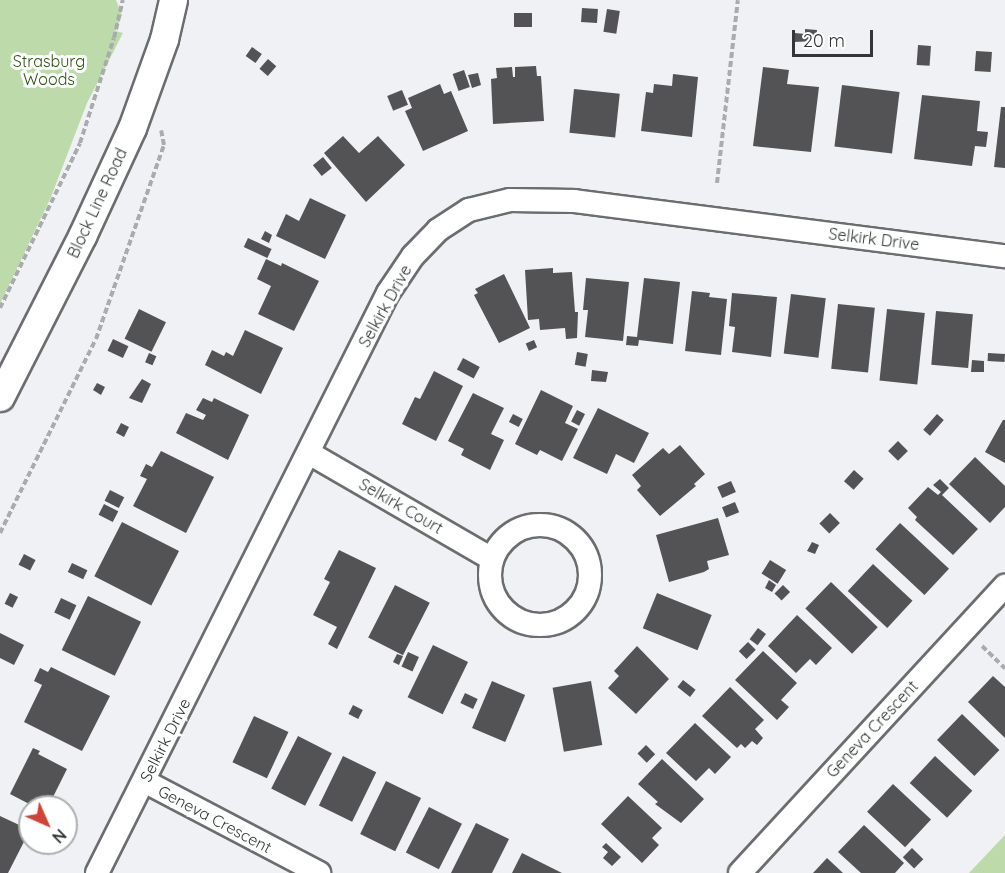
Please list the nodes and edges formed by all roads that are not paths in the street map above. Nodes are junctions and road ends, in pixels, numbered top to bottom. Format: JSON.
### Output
{"nodes":[{"id":1,"x":172,"y":0,"type":"edge"},
{"id":2,"x":1005,"y":256,"type":"edge"},
{"id":3,"x":0,"y":397,"type":"edge"},
{"id":4,"x":309,"y":453,"type":"junction"},
{"id":5,"x":492,"y":559,"type":"junction"},
{"id":6,"x":1005,"y":586,"type":"edge"},
{"id":7,"x":144,"y":781,"type":"junction"},
{"id":8,"x":97,"y":873,"type":"edge"},
{"id":9,"x":319,"y":873,"type":"edge"},
{"id":10,"x":740,"y":873,"type":"edge"}],
"edges":[{"from":1,"to":3,"type":"street","name":"Block Line Road"},
{"from":2,"to":4,"type":"street","name":"Selkirk Drive"},
{"from":4,"to":5,"type":"street","name":"Selkirk Court"},
{"from":4,"to":7,"type":"street","name":"Selkirk Drive"},
{"from":5,"to":5,"type":"street"},
{"from":6,"to":10,"type":"street","name":"Geneva Crescent"},
{"from":7,"to":8,"type":"street","name":"Selkirk Drive"},
{"from":7,"to":9,"type":"street","name":"Geneva Crescent"}]}
